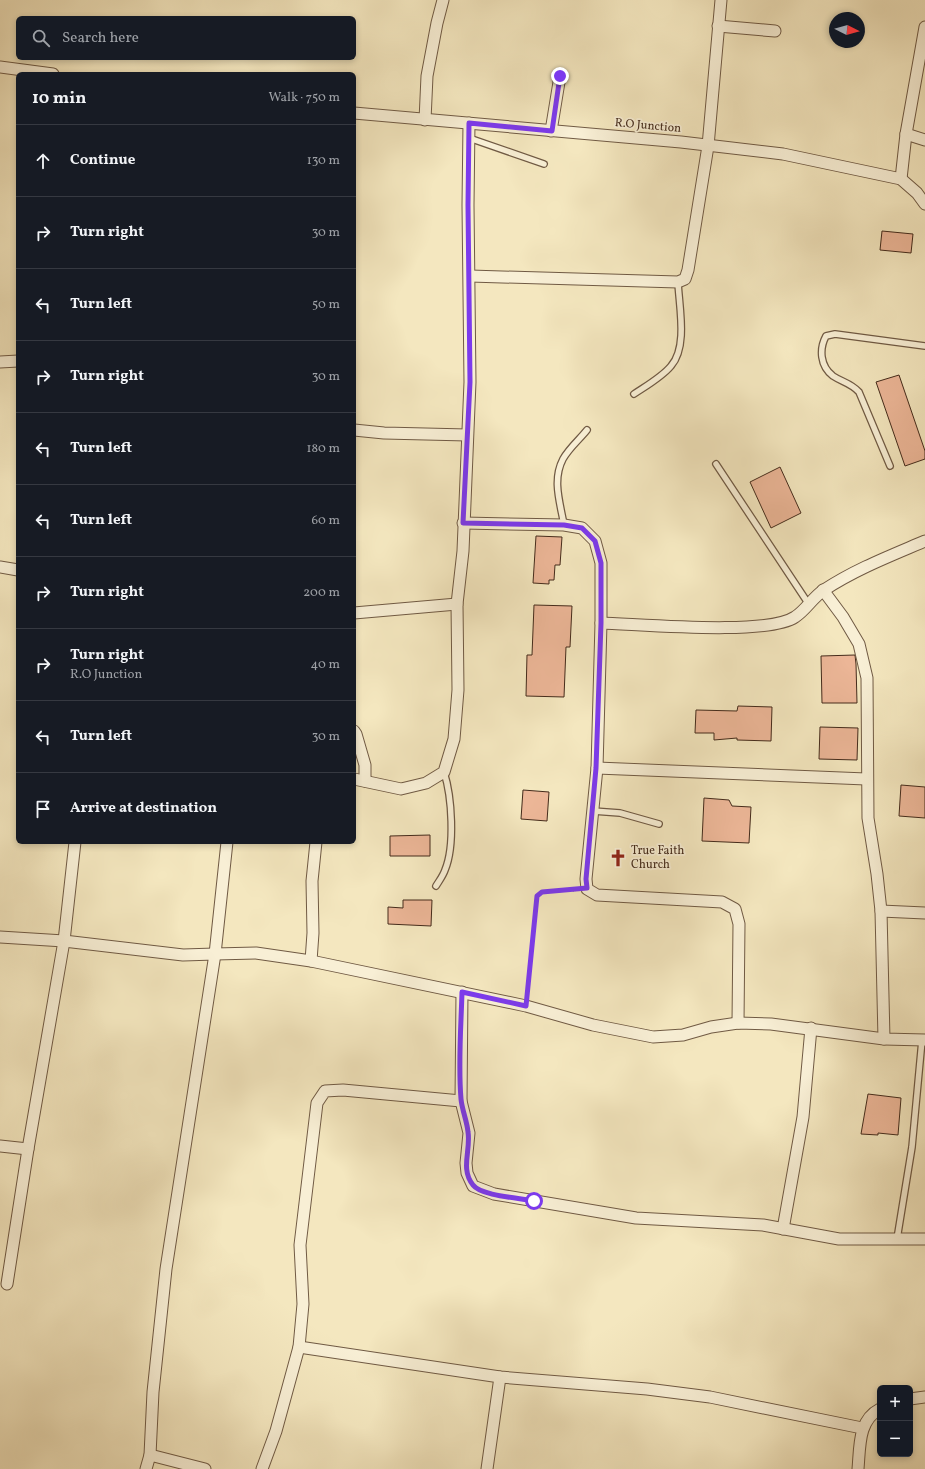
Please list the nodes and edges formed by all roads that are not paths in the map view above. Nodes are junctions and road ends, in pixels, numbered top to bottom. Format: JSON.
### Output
{"nodes":[{"id":1,"x":443,"y":0,"type":"edge"},
{"id":2,"x":721,"y":0,"type":"edge"},
{"id":3,"x":718,"y":26,"type":"junction"},
{"id":4,"x":925,"y":26,"type":"edge"},
{"id":5,"x":775,"y":31,"type":"dead end"},
{"id":6,"x":0,"y":67,"type":"edge"},
{"id":7,"x":38,"y":72,"type":"edge"},
{"id":8,"x":560,"y":76,"type":"dead end"},
{"id":9,"x":356,"y":114,"type":"edge"},
{"id":10,"x":425,"y":120,"type":"junction"},
{"id":11,"x":469,"y":123,"type":"junction"},
{"id":12,"x":552,"y":131,"type":"junction"},
{"id":13,"x":906,"y":134,"type":"junction"},
{"id":14,"x":469,"y":138,"type":"junction"},
{"id":15,"x":925,"y":140,"type":"edge"},
{"id":16,"x":708,"y":146,"type":"junction"},
{"id":17,"x":544,"y":164,"type":"dead end"},
{"id":18,"x":901,"y":179,"type":"junction"},
{"id":19,"x":925,"y":204,"type":"edge"},
{"id":20,"x":470,"y":276,"type":"junction"},
{"id":21,"x":678,"y":282,"type":"junction"},
{"id":22,"x":925,"y":346,"type":"edge"},
{"id":23,"x":16,"y":361,"type":"edge"},
{"id":24,"x":0,"y":362,"type":"edge"},
{"id":25,"x":634,"y":394,"type":"dead end"},
{"id":26,"x":356,"y":430,"type":"edge"},
{"id":27,"x":587,"y":430,"type":"dead end"},
{"id":28,"x":467,"y":435,"type":"junction"},
{"id":29,"x":716,"y":464,"type":"dead end"},
{"id":30,"x":890,"y":466,"type":"dead end"},
{"id":31,"x":463,"y":523,"type":"junction"},
{"id":32,"x":564,"y":525,"type":"junction"},
{"id":33,"x":921,"y":542,"type":"edge"},
{"id":34,"x":925,"y":553,"type":"edge"},
{"id":35,"x":0,"y":567,"type":"edge"},
{"id":36,"x":16,"y":570,"type":"edge"},
{"id":37,"x":823,"y":590,"type":"junction"},
{"id":38,"x":808,"y":603,"type":"junction"},
{"id":39,"x":457,"y":604,"type":"junction"},
{"id":40,"x":356,"y":613,"type":"edge"},
{"id":41,"x":601,"y":623,"type":"junction"},
{"id":42,"x":356,"y":734,"type":"edge"},
{"id":43,"x":596,"y":768,"type":"junction"},
{"id":44,"x":444,"y":772,"type":"junction"},
{"id":45,"x":866,"y":779,"type":"junction"},
{"id":46,"x":359,"y":780,"type":"edge"},
{"id":47,"x":593,"y":810,"type":"junction"},
{"id":48,"x":659,"y":824,"type":"dead end"},
{"id":49,"x":75,"y":844,"type":"edge"},
{"id":50,"x":227,"y":844,"type":"edge"},
{"id":51,"x":316,"y":844,"type":"edge"},
{"id":52,"x":436,"y":886,"type":"dead end"},
{"id":53,"x":881,"y":911,"type":"junction"},
{"id":54,"x":925,"y":913,"type":"edge"},
{"id":55,"x":0,"y":937,"type":"edge"},
{"id":56,"x":64,"y":940,"type":"junction"},
{"id":57,"x":215,"y":954,"type":"junction"},
{"id":58,"x":311,"y":961,"type":"junction"},
{"id":59,"x":462,"y":992,"type":"junction"},
{"id":60,"x":738,"y":1023,"type":"junction"},
{"id":61,"x":811,"y":1028,"type":"junction"},
{"id":62,"x":884,"y":1039,"type":"junction"},
{"id":63,"x":924,"y":1040,"type":"edge"},
{"id":64,"x":461,"y":1101,"type":"junction"},
{"id":65,"x":0,"y":1146,"type":"edge"},
{"id":66,"x":28,"y":1149,"type":"junction"},
{"id":67,"x":783,"y":1229,"type":"junction"},
{"id":68,"x":897,"y":1239,"type":"junction"},
{"id":69,"x":925,"y":1239,"type":"edge"},
{"id":70,"x":7,"y":1284,"type":"dead end"},
{"id":71,"x":299,"y":1347,"type":"junction"},
{"id":72,"x":500,"y":1377,"type":"junction"},
{"id":73,"x":925,"y":1397,"type":"edge"},
{"id":74,"x":913,"y":1399,"type":"edge"},
{"id":75,"x":877,"y":1410,"type":"edge"},
{"id":76,"x":862,"y":1428,"type":"junction"},
{"id":77,"x":150,"y":1456,"type":"junction"},
{"id":78,"x":146,"y":1469,"type":"edge"},
{"id":79,"x":205,"y":1469,"type":"edge"},
{"id":80,"x":262,"y":1469,"type":"edge"},
{"id":81,"x":487,"y":1469,"type":"edge"},
{"id":82,"x":858,"y":1469,"type":"edge"}],
"edges":[{"from":1,"to":10,"type":"street"},
{"from":2,"to":3,"type":"street"},
{"from":3,"to":5,"type":"street"},
{"from":3,"to":16,"type":"street"},
{"from":4,"to":13,"type":"street"},
{"from":6,"to":7,"type":"street"},
{"from":8,"to":12,"type":"street"},
{"from":9,"to":10,"type":"street","name":"R.O Junction"},
{"from":10,"to":11,"type":"street","name":"R.O Junction"},
{"from":11,"to":12,"type":"street","name":"R.O Junction"},
{"from":11,"to":14,"type":"street"},
{"from":12,"to":16,"type":"street","name":"R.O Junction"},
{"from":13,"to":15,"type":"street"},
{"from":13,"to":18,"type":"street"},
{"from":14,"to":17,"type":"lane"},
{"from":14,"to":20,"type":"street"},
{"from":16,"to":18,"type":"street","name":"R.O Junction"},
{"from":16,"to":21,"type":"street"},
{"from":18,"to":19,"type":"street","name":"R.O Junction"},
{"from":20,"to":21,"type":"street"},
{"from":20,"to":28,"type":"street"},
{"from":21,"to":25,"type":"lane"},
{"from":22,"to":30,"type":"lane"},
{"from":23,"to":24,"type":"street"},
{"from":26,"to":28,"type":"street"},
{"from":27,"to":32,"type":"lane"},
{"from":28,"to":31,"type":"street"},
{"from":29,"to":38,"type":"lane"},
{"from":31,"to":32,"type":"street"},
{"from":31,"to":39,"type":"street"},
{"from":32,"to":41,"type":"street"},
{"from":33,"to":34,"type":"street"},
{"from":33,"to":37,"type":"street"},
{"from":35,"to":36,"type":"street"},
{"from":37,"to":38,"type":"street"},
{"from":37,"to":45,"type":"street"},
{"from":38,"to":41,"type":"street"},
{"from":39,"to":40,"type":"street"},
{"from":39,"to":44,"type":"street"},
{"from":41,"to":43,"type":"street"},
{"from":42,"to":46,"type":"street"},
{"from":43,"to":45,"type":"street"},
{"from":43,"to":47,"type":"street"},
{"from":44,"to":46,"type":"street"},
{"from":44,"to":52,"type":"lane"},
{"from":45,"to":53,"type":"street"},
{"from":47,"to":48,"type":"lane"},
{"from":47,"to":60,"type":"street"},
{"from":49,"to":56,"type":"street"},
{"from":50,"to":57,"type":"street"},
{"from":51,"to":58,"type":"street"},
{"from":53,"to":54,"type":"street"},
{"from":53,"to":62,"type":"street"},
{"from":55,"to":56,"type":"street"},
{"from":56,"to":57,"type":"street"},
{"from":56,"to":66,"type":"street"},
{"from":57,"to":58,"type":"street"},
{"from":57,"to":77,"type":"street"},
{"from":58,"to":59,"type":"street"},
{"from":59,"to":60,"type":"street"},
{"from":59,"to":64,"type":"street"},
{"from":60,"to":61,"type":"street"},
{"from":61,"to":62,"type":"street"},
{"from":61,"to":67,"type":"street"},
{"from":62,"to":63,"type":"street"},
{"from":63,"to":68,"type":"lane"},
{"from":64,"to":67,"type":"street"},
{"from":64,"to":71,"type":"street"},
{"from":65,"to":66,"type":"street"},
{"from":66,"to":70,"type":"street"},
{"from":67,"to":68,"type":"street"},
{"from":68,"to":69,"type":"street"},
{"from":71,"to":72,"type":"street"},
{"from":71,"to":80,"type":"street"},
{"from":72,"to":76,"type":"street"},
{"from":72,"to":81,"type":"street"},
{"from":73,"to":74,"type":"street"},
{"from":75,"to":76,"type":"street"},
{"from":76,"to":82,"type":"street"},
{"from":77,"to":78,"type":"street"},
{"from":77,"to":79,"type":"street"}]}
